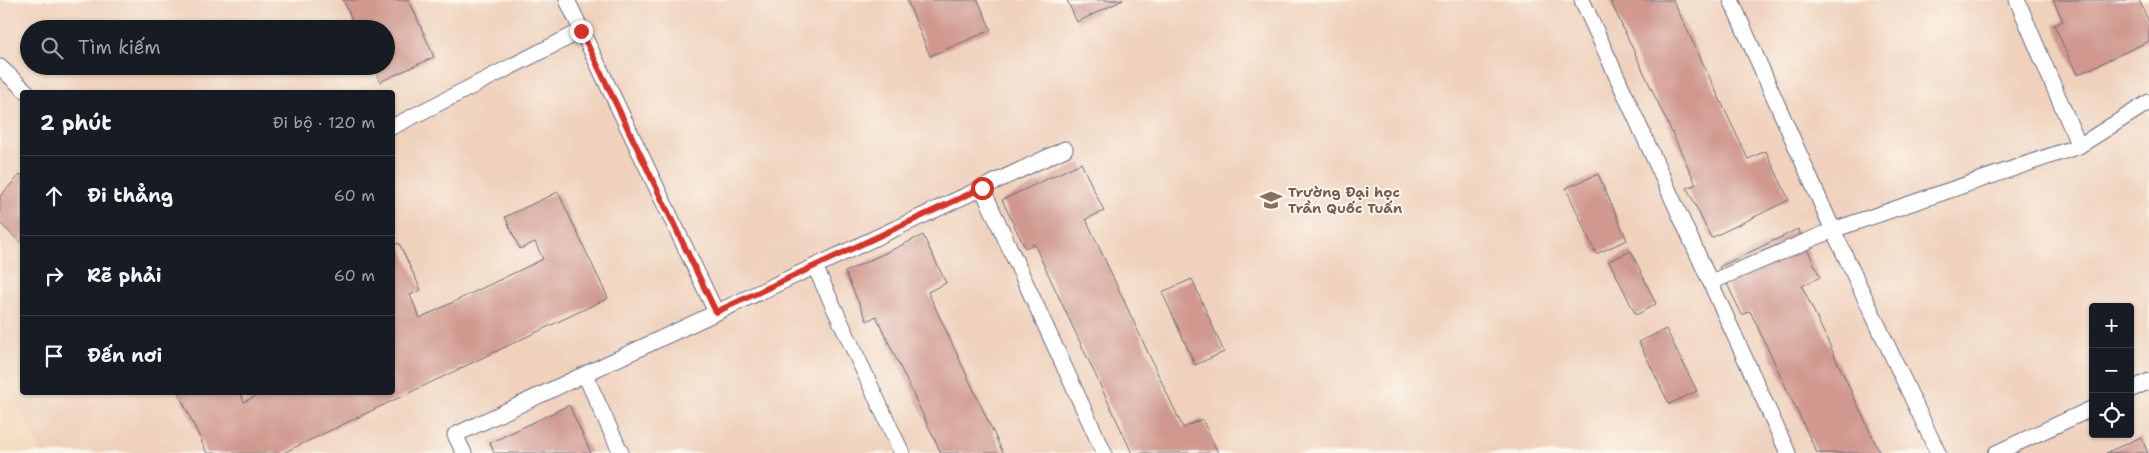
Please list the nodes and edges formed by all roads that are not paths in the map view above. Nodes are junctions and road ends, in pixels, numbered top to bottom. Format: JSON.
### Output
{"nodes":[{"id":1,"x":566,"y":0,"type":"edge"},
{"id":2,"x":1582,"y":0,"type":"edge"},
{"id":3,"x":1731,"y":0,"type":"edge"},
{"id":4,"x":2016,"y":0,"type":"edge"},
{"id":5,"x":581,"y":31,"type":"junction"},
{"id":6,"x":0,"y":67,"type":"edge"},
{"id":7,"x":25,"y":90,"type":"edge"},
{"id":8,"x":2149,"y":102,"type":"edge"},
{"id":9,"x":395,"y":125,"type":"edge"},
{"id":10,"x":2079,"y":146,"type":"junction"},
{"id":11,"x":1065,"y":149,"type":"dead end"},
{"id":12,"x":982,"y":188,"type":"junction"},
{"id":13,"x":1833,"y":230,"type":"junction"},
{"id":14,"x":815,"y":267,"type":"junction"},
{"id":15,"x":1711,"y":282,"type":"junction"},
{"id":16,"x":716,"y":312,"type":"junction"},
{"id":17,"x":584,"y":375,"type":"junction"},
{"id":18,"x":2149,"y":382,"type":"edge"},
{"id":19,"x":2134,"y":388,"type":"edge"},
{"id":20,"x":2089,"y":410,"type":"edge"},
{"id":21,"x":464,"y":453,"type":"edge"},
{"id":22,"x":621,"y":453,"type":"edge"},
{"id":23,"x":902,"y":453,"type":"edge"},
{"id":24,"x":1104,"y":453,"type":"edge"},
{"id":25,"x":1788,"y":453,"type":"edge"},
{"id":26,"x":1938,"y":453,"type":"edge"},
{"id":27,"x":1996,"y":453,"type":"edge"}],
"edges":[{"from":1,"to":5,"type":"lane"},
{"from":2,"to":15,"type":"lane"},
{"from":3,"to":13,"type":"lane"},
{"from":4,"to":10,"type":"lane"},
{"from":5,"to":9,"type":"lane"},
{"from":5,"to":16,"type":"lane"},
{"from":6,"to":7,"type":"lane"},
{"from":8,"to":10,"type":"lane"},
{"from":10,"to":13,"type":"lane"},
{"from":11,"to":12,"type":"lane"},
{"from":12,"to":14,"type":"lane"},
{"from":12,"to":24,"type":"lane"},
{"from":13,"to":15,"type":"lane"},
{"from":13,"to":26,"type":"lane"},
{"from":14,"to":16,"type":"lane"},
{"from":14,"to":23,"type":"lane"},
{"from":15,"to":25,"type":"lane"},
{"from":16,"to":17,"type":"lane"},
{"from":17,"to":21,"type":"lane"},
{"from":17,"to":22,"type":"lane"},
{"from":18,"to":19,"type":"lane"},
{"from":20,"to":27,"type":"lane"}]}
